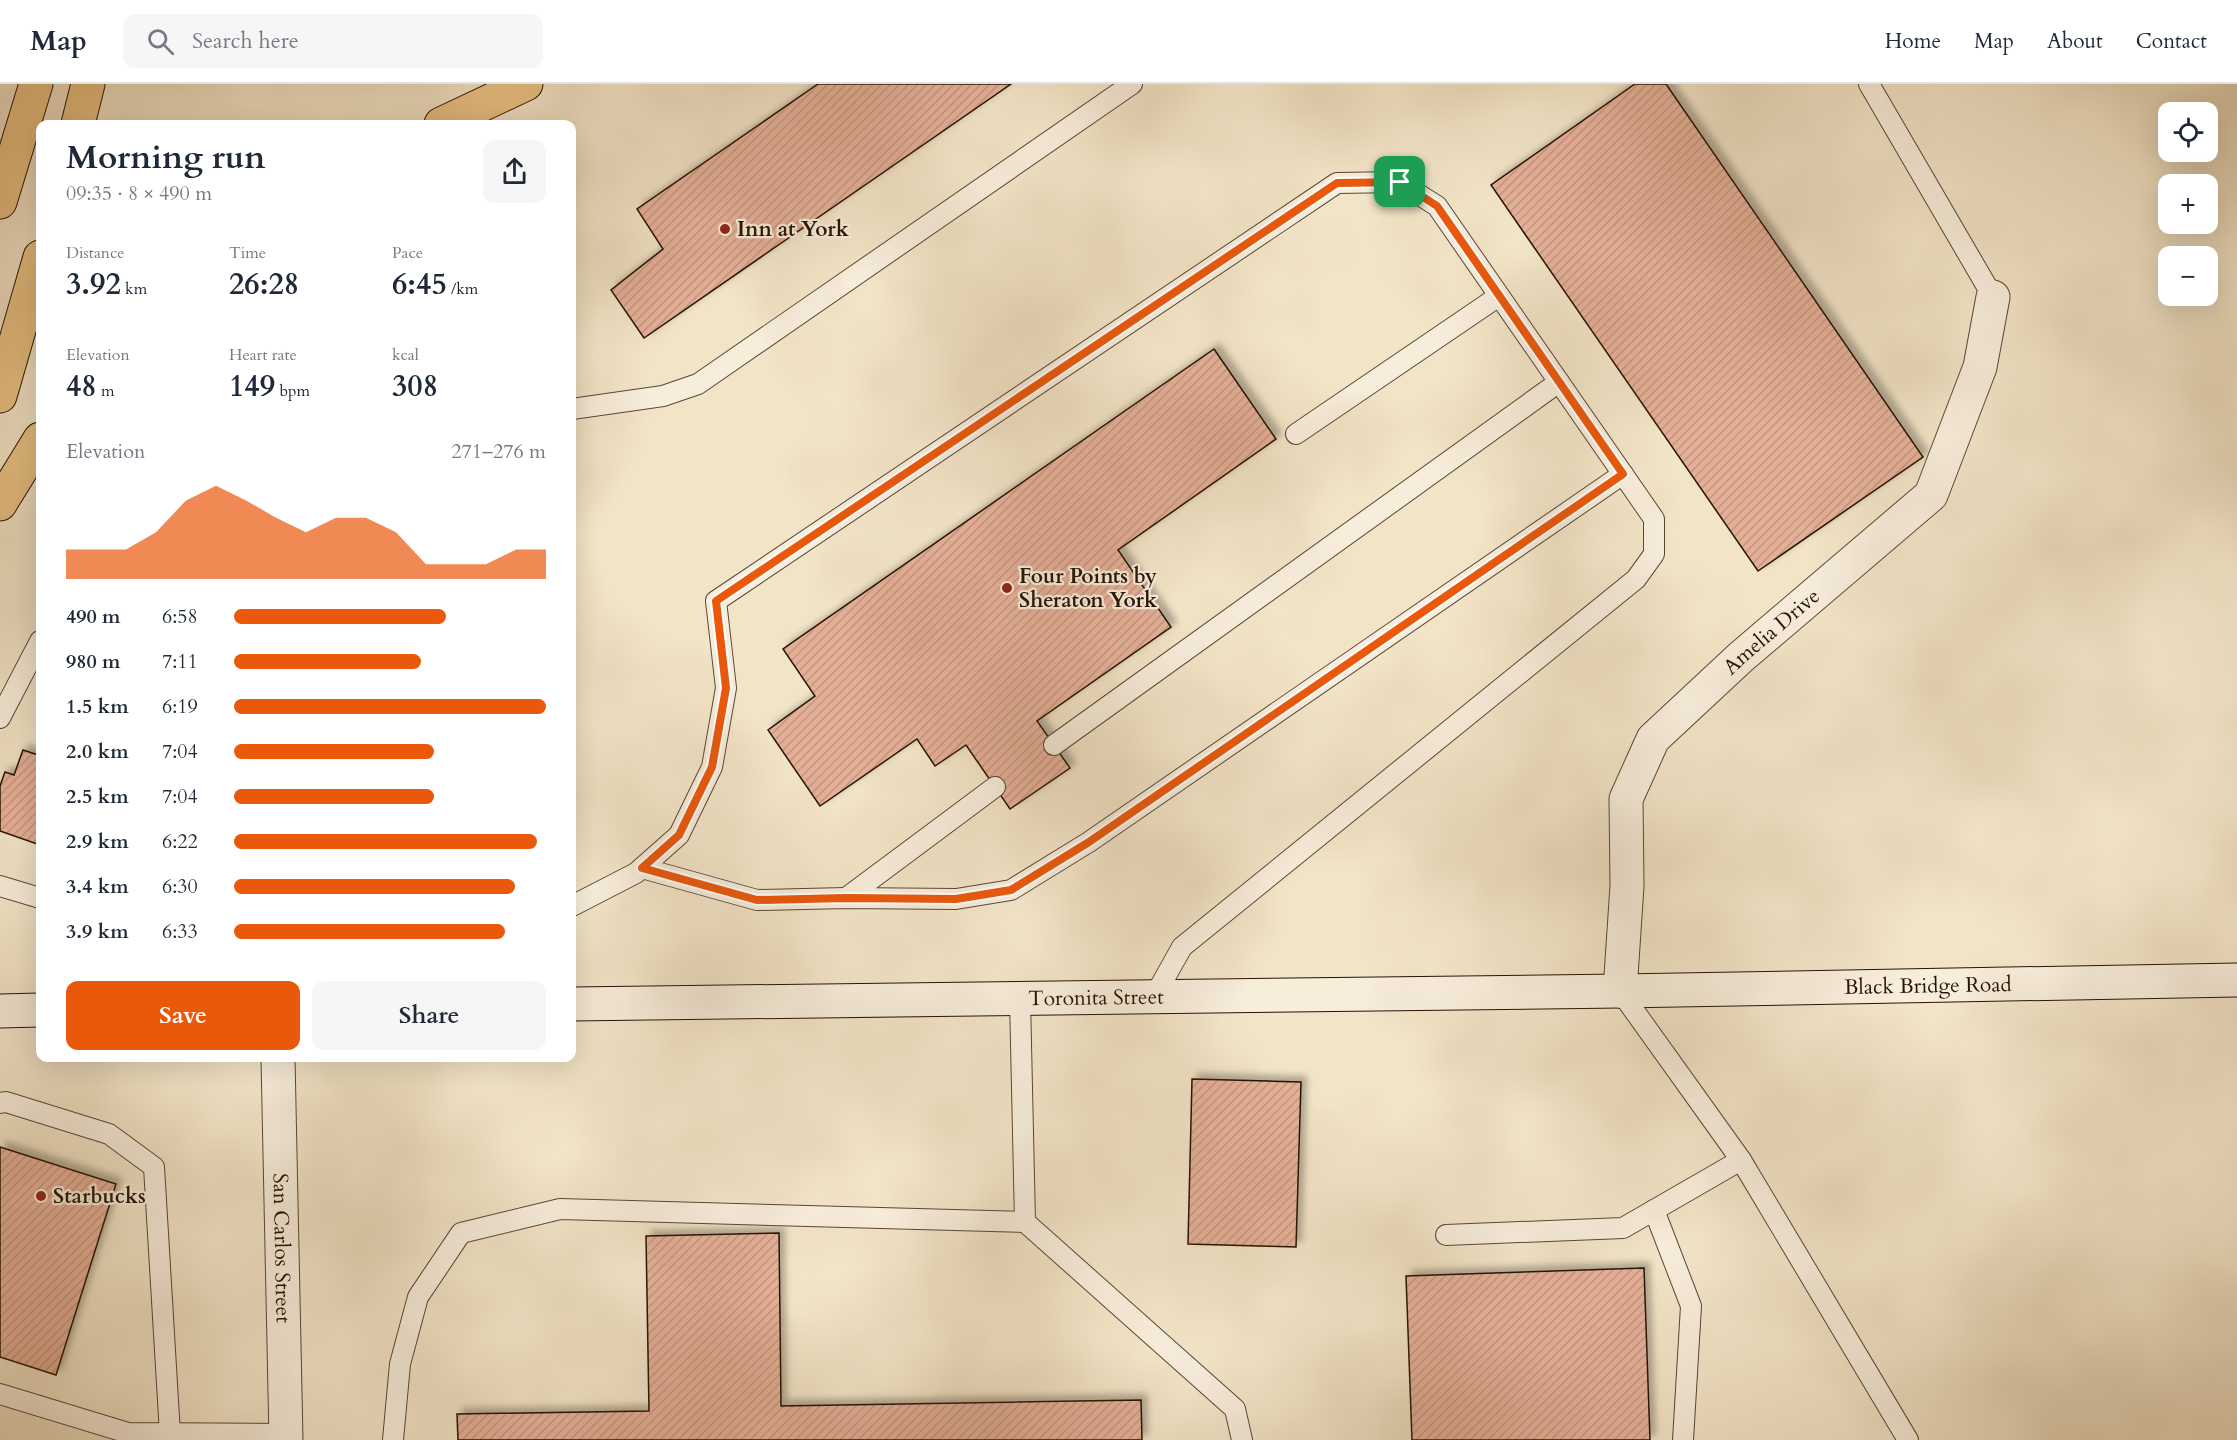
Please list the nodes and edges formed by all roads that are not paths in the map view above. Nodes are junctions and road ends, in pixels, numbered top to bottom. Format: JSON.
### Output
{"nodes":[{"id":1,"x":36,"y":84,"type":"edge"},
{"id":2,"x":88,"y":84,"type":"edge"},
{"id":3,"x":526,"y":84,"type":"edge"},
{"id":4,"x":1132,"y":84,"type":"edge"},
{"id":5,"x":1869,"y":84,"type":"edge"},
{"id":6,"x":79,"y":120,"type":"edge"},
{"id":7,"x":450,"y":120,"type":"edge"},
{"id":8,"x":0,"y":202,"type":"edge"},
{"id":9,"x":36,"y":270,"type":"edge"},
{"id":10,"x":1499,"y":296,"type":"junction"},
{"id":11,"x":1993,"y":297,"type":"joint"},
{"id":12,"x":1559,"y":382,"type":"junction"},
{"id":13,"x":0,"y":396,"type":"edge"},
{"id":14,"x":576,"y":408,"type":"edge"},
{"id":15,"x":1296,"y":434,"type":"dead end"},
{"id":16,"x":36,"y":446,"type":"edge"},
{"id":17,"x":1623,"y":474,"type":"junction"},
{"id":18,"x":0,"y":504,"type":"edge"},
{"id":19,"x":36,"y":649,"type":"edge"},
{"id":20,"x":0,"y":718,"type":"edge"},
{"id":21,"x":1054,"y":745,"type":"dead end"},
{"id":22,"x":995,"y":787,"type":"dead end"},
{"id":23,"x":642,"y":868,"type":"junction"},
{"id":24,"x":0,"y":886,"type":"edge"},
{"id":25,"x":36,"y":897,"type":"edge"},
{"id":26,"x":846,"y":898,"type":"junction"},
{"id":27,"x":576,"y":904,"type":"edge"},
{"id":28,"x":2237,"y":980,"type":"edge"},
{"id":29,"x":1620,"y":991,"type":"junction"},
{"id":30,"x":1154,"y":997,"type":"junction"},
{"id":31,"x":1020,"y":999,"type":"junction"},
{"id":32,"x":576,"y":1004,"type":"edge"},
{"id":33,"x":36,"y":1010,"type":"edge"},
{"id":34,"x":0,"y":1011,"type":"edge"},
{"id":35,"x":278,"y":1062,"type":"edge"},
{"id":36,"x":0,"y":1103,"type":"edge"},
{"id":37,"x":1741,"y":1160,"type":"junction"},
{"id":38,"x":1654,"y":1210,"type":"junction"},
{"id":39,"x":1025,"y":1222,"type":"junction"},
{"id":40,"x":1446,"y":1235,"type":"dead end"},
{"id":41,"x":0,"y":1394,"type":"edge"},
{"id":42,"x":170,"y":1434,"type":"junction"},
{"id":43,"x":286,"y":1437,"type":"edge"},
{"id":44,"x":393,"y":1440,"type":"edge"},
{"id":45,"x":1242,"y":1440,"type":"edge"},
{"id":46,"x":1683,"y":1440,"type":"edge"},
{"id":47,"x":1908,"y":1440,"type":"edge"}],
"edges":[{"from":1,"to":8,"type":"highway"},
{"from":2,"to":6,"type":"highway"},
{"from":3,"to":7,"type":"highway"},
{"from":4,"to":14,"type":"lane"},
{"from":5,"to":11,"type":"lane"},
{"from":9,"to":13,"type":"highway"},
{"from":10,"to":12,"type":"lane"},
{"from":10,"to":15,"type":"lane"},
{"from":10,"to":23,"type":"lane"},
{"from":11,"to":29,"type":"street","name":"Amelia Drive"},
{"from":12,"to":17,"type":"lane"},
{"from":12,"to":21,"type":"lane"},
{"from":16,"to":18,"type":"highway"},
{"from":17,"to":26,"type":"lane"},
{"from":17,"to":30,"type":"lane"},
{"from":19,"to":20,"type":"lane"},
{"from":22,"to":26,"type":"lane"},
{"from":23,"to":26,"type":"lane"},
{"from":23,"to":27,"type":"lane"},
{"from":24,"to":25,"type":"lane"},
{"from":28,"to":29,"type":"street","name":"Black Bridge Road"},
{"from":29,"to":30,"type":"street","name":"Toronita Street"},
{"from":29,"to":37,"type":"lane"},
{"from":30,"to":31,"type":"street","name":"Toronita Street"},
{"from":31,"to":32,"type":"street","name":"Toronita Street"},
{"from":31,"to":39,"type":"lane"},
{"from":33,"to":34,"type":"street"},
{"from":35,"to":43,"type":"street","name":"San Carlos Street"},
{"from":36,"to":42,"type":"lane"},
{"from":37,"to":38,"type":"lane"},
{"from":37,"to":47,"type":"lane"},
{"from":38,"to":40,"type":"lane"},
{"from":38,"to":46,"type":"lane"},
{"from":39,"to":44,"type":"lane"},
{"from":39,"to":45,"type":"lane"},
{"from":41,"to":42,"type":"lane"},
{"from":42,"to":43,"type":"lane"}]}
